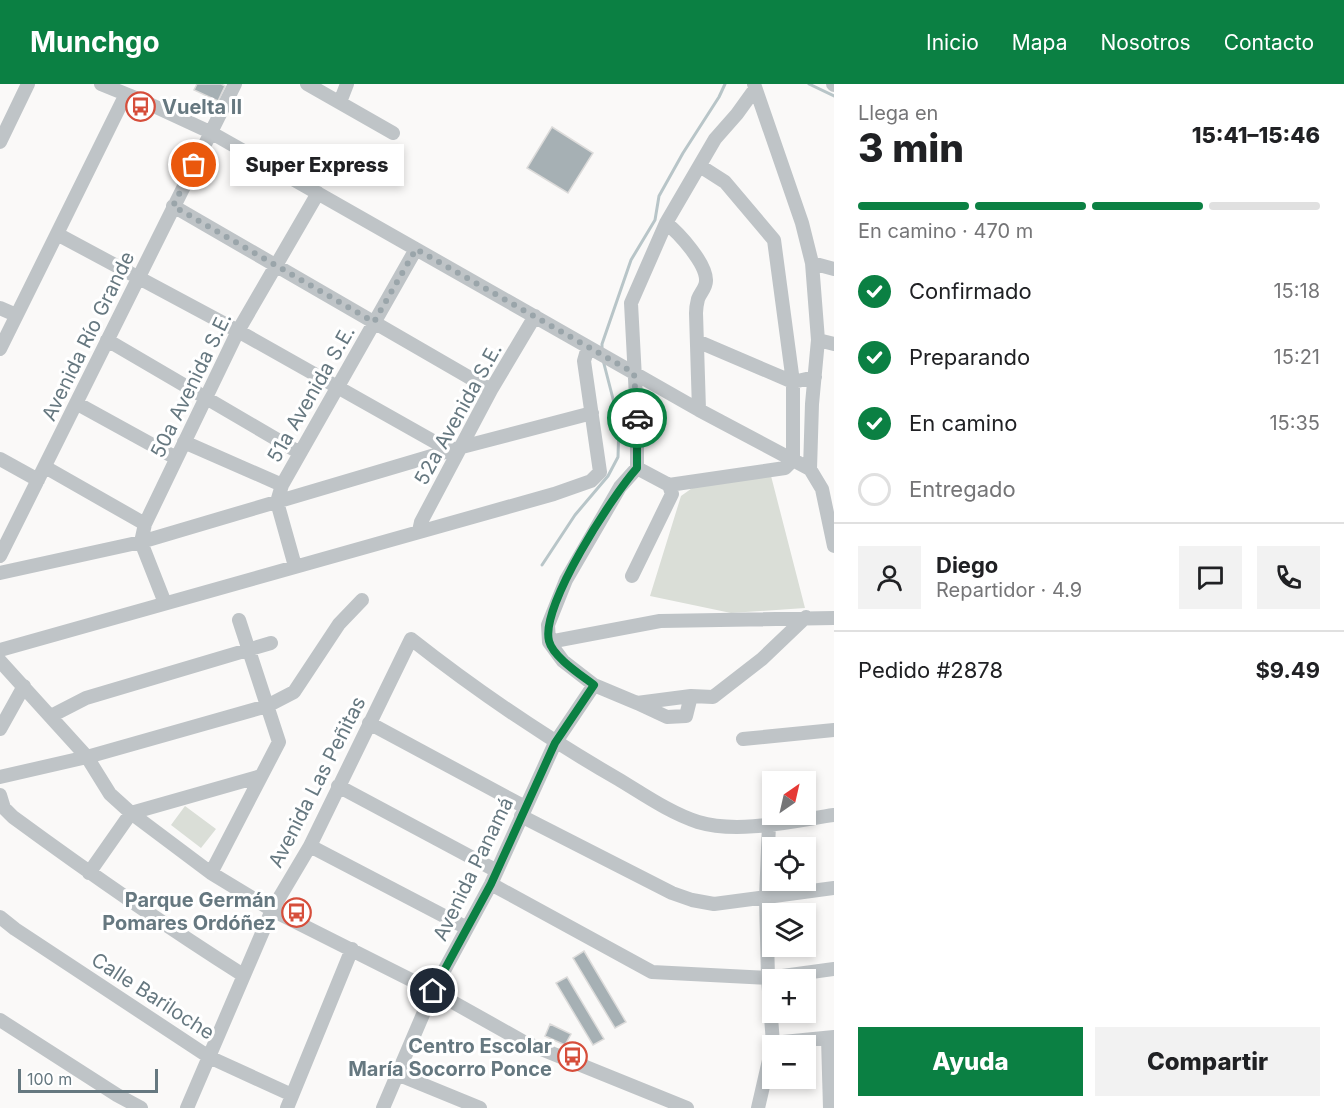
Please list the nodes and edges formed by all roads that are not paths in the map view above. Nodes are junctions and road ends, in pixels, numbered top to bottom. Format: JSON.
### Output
{"nodes":[{"id":1,"x":28,"y":84,"type":"edge"},
{"id":2,"x":101,"y":84,"type":"edge"},
{"id":3,"x":235,"y":84,"type":"edge"},
{"id":4,"x":307,"y":84,"type":"edge"},
{"id":5,"x":347,"y":84,"type":"edge"},
{"id":6,"x":754,"y":87,"type":"edge"},
{"id":7,"x":126,"y":94,"type":"junction"},
{"id":8,"x":340,"y":102,"type":"junction"},
{"id":9,"x":210,"y":132,"type":"junction"},
{"id":10,"x":393,"y":133,"type":"dead end"},
{"id":11,"x":0,"y":142,"type":"edge"},
{"id":12,"x":700,"y":166,"type":"junction"},
{"id":13,"x":318,"y":192,"type":"junction"},
{"id":14,"x":173,"y":206,"type":"junction"},
{"id":15,"x":666,"y":223,"type":"junction"},
{"id":16,"x":57,"y":234,"type":"junction"},
{"id":17,"x":416,"y":249,"type":"junction"},
{"id":18,"x":812,"y":263,"type":"junction"},
{"id":19,"x":276,"y":266,"type":"junction"},
{"id":20,"x":834,"y":269,"type":"edge"},
{"id":21,"x":139,"y":277,"type":"junction"},
{"id":22,"x":0,"y":308,"type":"edge"},
{"id":23,"x":16,"y":315,"type":"junction"},
{"id":24,"x":535,"y":316,"type":"junction"},
{"id":25,"x":374,"y":322,"type":"junction"},
{"id":26,"x":238,"y":331,"type":"junction"},
{"id":27,"x":107,"y":340,"type":"junction"},
{"id":28,"x":818,"y":340,"type":"junction"},
{"id":29,"x":697,"y":341,"type":"junction"},
{"id":30,"x":834,"y":344,"type":"edge"},
{"id":31,"x":0,"y":348,"type":"edge"},
{"id":32,"x":597,"y":352,"type":"junction"},
{"id":33,"x":634,"y":373,"type":"junction"},
{"id":34,"x":815,"y":377,"type":"junction"},
{"id":35,"x":793,"y":382,"type":"junction"},
{"id":36,"x":338,"y":386,"type":"junction"},
{"id":37,"x":491,"y":390,"type":"junction"},
{"id":38,"x":204,"y":398,"type":"junction"},
{"id":39,"x":76,"y":403,"type":"junction"},
{"id":40,"x":699,"y":410,"type":"junction"},
{"id":41,"x":592,"y":413,"type":"junction"},
{"id":42,"x":184,"y":442,"type":"junction"},
{"id":43,"x":455,"y":448,"type":"junction"},
{"id":44,"x":300,"y":453,"type":"junction"},
{"id":45,"x":176,"y":458,"type":"junction"},
{"id":46,"x":0,"y":459,"type":"edge"},
{"id":47,"x":793,"y":460,"type":"junction"},
{"id":48,"x":45,"y":466,"type":"junction"},
{"id":49,"x":637,"y":468,"type":"junction"},
{"id":50,"x":810,"y":469,"type":"junction"},
{"id":51,"x":38,"y":480,"type":"junction"},
{"id":52,"x":282,"y":485,"type":"junction"},
{"id":53,"x":669,"y":485,"type":"junction"},
{"id":54,"x":828,"y":488,"type":"edge"},
{"id":55,"x":277,"y":502,"type":"junction"},
{"id":56,"x":145,"y":524,"type":"junction"},
{"id":57,"x":419,"y":531,"type":"junction"},
{"id":58,"x":141,"y":542,"type":"junction"},
{"id":59,"x":833,"y":542,"type":"edge"},
{"id":60,"x":0,"y":556,"type":"edge"},
{"id":61,"x":295,"y":567,"type":"junction"},
{"id":62,"x":0,"y":573,"type":"edge"},
{"id":63,"x":632,"y":576,"type":"dead end"},
{"id":64,"x":362,"y":600,"type":"dead end"},
{"id":65,"x":165,"y":603,"type":"junction"},
{"id":66,"x":806,"y":617,"type":"junction"},
{"id":67,"x":834,"y":618,"type":"edge"},
{"id":68,"x":239,"y":620,"type":"dead end"},
{"id":69,"x":549,"y":642,"type":"junction"},
{"id":70,"x":271,"y":643,"type":"dead end"},
{"id":71,"x":0,"y":650,"type":"edge"},
{"id":72,"x":249,"y":651,"type":"junction"},
{"id":73,"x":0,"y":661,"type":"edge"},
{"id":74,"x":594,"y":685,"type":"junction"},
{"id":75,"x":24,"y":686,"type":"junction"},
{"id":76,"x":267,"y":706,"type":"junction"},
{"id":77,"x":51,"y":716,"type":"junction"},
{"id":78,"x":369,"y":723,"type":"junction"},
{"id":79,"x":0,"y":729,"type":"edge"},
{"id":80,"x":834,"y":730,"type":"edge"},
{"id":81,"x":743,"y":739,"type":"dead end"},
{"id":82,"x":555,"y":743,"type":"junction"},
{"id":83,"x":87,"y":757,"type":"junction"},
{"id":84,"x":261,"y":776,"type":"junction"},
{"id":85,"x":0,"y":777,"type":"edge"},
{"id":86,"x":338,"y":786,"type":"junction"},
{"id":87,"x":0,"y":795,"type":"edge"},
{"id":88,"x":523,"y":812,"type":"junction"},
{"id":89,"x":131,"y":813,"type":"junction"},
{"id":90,"x":834,"y":815,"type":"edge"},
{"id":91,"x":816,"y":817,"type":"edge"},
{"id":92,"x":762,"y":824,"type":"edge"},
{"id":93,"x":769,"y":825,"type":"edge"},
{"id":94,"x":310,"y":846,"type":"junction"},
{"id":95,"x":497,"y":870,"type":"junction"},
{"id":96,"x":89,"y":873,"type":"junction"},
{"id":97,"x":211,"y":873,"type":"junction"},
{"id":98,"x":491,"y":884,"type":"junction"},
{"id":99,"x":834,"y":888,"type":"edge"},
{"id":100,"x":766,"y":898,"type":"junction"},
{"id":101,"x":272,"y":910,"type":"junction"},
{"id":102,"x":0,"y":917,"type":"edge"},
{"id":103,"x":467,"y":928,"type":"junction"},
{"id":104,"x":352,"y":949,"type":"junction"},
{"id":105,"x":768,"y":969,"type":"edge"},
{"id":106,"x":834,"y":969,"type":"edge"},
{"id":107,"x":816,"y":971,"type":"edge"},
{"id":108,"x":243,"y":975,"type":"junction"},
{"id":109,"x":762,"y":978,"type":"edge"},
{"id":110,"x":433,"y":991,"type":"junction"},
{"id":111,"x":0,"y":1020,"type":"edge"},
{"id":112,"x":831,"y":1037,"type":"edge"},
{"id":113,"x":816,"y":1039,"type":"edge"},
{"id":114,"x":209,"y":1057,"type":"junction"},
{"id":115,"x":397,"y":1074,"type":"junction"},
{"id":116,"x":762,"y":1089,"type":"edge"},
{"id":117,"x":289,"y":1102,"type":"edge"},
{"id":118,"x":141,"y":1108,"type":"edge"},
{"id":119,"x":187,"y":1108,"type":"edge"},
{"id":120,"x":383,"y":1108,"type":"edge"},
{"id":121,"x":480,"y":1108,"type":"edge"},
{"id":122,"x":687,"y":1108,"type":"edge"},
{"id":123,"x":758,"y":1108,"type":"edge"},
{"id":124,"x":830,"y":1108,"type":"edge"}],
"edges":[{"from":1,"to":11,"type":"street"},
{"from":2,"to":7,"type":"street"},
{"from":3,"to":9,"type":"street","name":"Avenida Río Grande"},
{"from":4,"to":8,"type":"street"},
{"from":5,"to":8,"type":"street"},
{"from":6,"to":12,"type":"street"},
{"from":6,"to":18,"type":"street"},
{"from":7,"to":9,"type":"street"},
{"from":7,"to":16,"type":"street"},
{"from":8,"to":10,"type":"street"},
{"from":9,"to":13,"type":"street"},
{"from":9,"to":14,"type":"street","name":"Avenida Río Grande"},
{"from":12,"to":15,"type":"street"},
{"from":12,"to":35,"type":"street"},
{"from":13,"to":17,"type":"street"},
{"from":13,"to":19,"type":"street","name":"50a Avenida S.E."},
{"from":14,"to":19,"type":"street"},
{"from":14,"to":21,"type":"street","name":"Avenida Río Grande"},
{"from":15,"to":29,"type":"street"},
{"from":15,"to":33,"type":"street"},
{"from":16,"to":21,"type":"street"},
{"from":16,"to":23,"type":"street"},
{"from":17,"to":24,"type":"street"},
{"from":17,"to":25,"type":"street","name":"51a Avenida S.E."},
{"from":18,"to":20,"type":"street"},
{"from":18,"to":28,"type":"street"},
{"from":19,"to":25,"type":"street"},
{"from":19,"to":26,"type":"street","name":"50a Avenida S.E."},
{"from":21,"to":26,"type":"street"},
{"from":21,"to":27,"type":"street","name":"Avenida Río Grande"},
{"from":22,"to":23,"type":"street"},
{"from":23,"to":31,"type":"street"},
{"from":24,"to":32,"type":"street"},
{"from":24,"to":37,"type":"street","name":"52a Avenida S.E."},
{"from":25,"to":36,"type":"street","name":"51a Avenida S.E."},
{"from":25,"to":37,"type":"street"},
{"from":26,"to":36,"type":"street"},
{"from":26,"to":38,"type":"street","name":"50a Avenida S.E."},
{"from":27,"to":38,"type":"street"},
{"from":27,"to":39,"type":"street","name":"Avenida Río Grande"},
{"from":28,"to":30,"type":"street"},
{"from":28,"to":34,"type":"street"},
{"from":29,"to":35,"type":"street"},
{"from":29,"to":40,"type":"street"},
{"from":32,"to":33,"type":"street"},
{"from":32,"to":41,"type":"street"},
{"from":33,"to":40,"type":"street"},
{"from":33,"to":49,"type":"street"},
{"from":34,"to":35,"type":"street"},
{"from":34,"to":50,"type":"street"},
{"from":35,"to":47,"type":"street"},
{"from":36,"to":43,"type":"street"},
{"from":36,"to":44,"type":"street","name":"51a Avenida S.E."},
{"from":37,"to":43,"type":"street","name":"52a Avenida S.E."},
{"from":38,"to":42,"type":"street","name":"50a Avenida S.E."},
{"from":38,"to":44,"type":"street"},
{"from":39,"to":45,"type":"street"},
{"from":39,"to":48,"type":"street","name":"Avenida Río Grande"},
{"from":40,"to":47,"type":"street"},
{"from":41,"to":43,"type":"street"},
{"from":41,"to":57,"type":"street"},
{"from":42,"to":45,"type":"street","name":"50a Avenida S.E."},
{"from":42,"to":52,"type":"street"},
{"from":43,"to":55,"type":"street"},
{"from":43,"to":57,"type":"street","name":"52a Avenida S.E."},
{"from":44,"to":52,"type":"street","name":"51a Avenida S.E."},
{"from":45,"to":56,"type":"street","name":"50a Avenida S.E."},
{"from":46,"to":51,"type":"street"},
{"from":47,"to":50,"type":"street"},
{"from":47,"to":53,"type":"street"},
{"from":48,"to":51,"type":"street","name":"Avenida Río Grande"},
{"from":48,"to":56,"type":"street"},
{"from":49,"to":53,"type":"street"},
{"from":49,"to":69,"type":"street"},
{"from":50,"to":54,"type":"street"},
{"from":51,"to":60,"type":"street","name":"Avenida Río Grande"},
{"from":52,"to":55,"type":"street","name":"51a Avenida S.E."},
{"from":53,"to":63,"type":"street"},
{"from":54,"to":59,"type":"street"},
{"from":55,"to":58,"type":"street"},
{"from":55,"to":61,"type":"street"},
{"from":56,"to":58,"type":"street","name":"50a Avenida S.E."},
{"from":57,"to":61,"type":"street"},
{"from":58,"to":62,"type":"street"},
{"from":58,"to":65,"type":"street"},
{"from":61,"to":65,"type":"street"},
{"from":64,"to":76,"type":"street"},
{"from":65,"to":71,"type":"street"},
{"from":66,"to":67,"type":"street"},
{"from":66,"to":69,"type":"street"},
{"from":66,"to":74,"type":"street"},
{"from":68,"to":72,"type":"street"},
{"from":69,"to":74,"type":"street"},
{"from":70,"to":72,"type":"street"},
{"from":72,"to":76,"type":"street"},
{"from":72,"to":77,"type":"street"},
{"from":73,"to":75,"type":"street"},
{"from":74,"to":82,"type":"street","name":"Avenida Panamá"},
{"from":75,"to":77,"type":"street"},
{"from":75,"to":79,"type":"street"},
{"from":76,"to":83,"type":"street"},
{"from":76,"to":84,"type":"street"},
{"from":77,"to":83,"type":"street"},
{"from":78,"to":82,"type":"street","name":"Avenida Las Peñitas"},
{"from":78,"to":86,"type":"street","name":"Avenida Las Peñitas"},
{"from":78,"to":88,"type":"street"},
{"from":80,"to":81,"type":"street"},
{"from":82,"to":88,"type":"street","name":"Avenida Panamá"},
{"from":82,"to":92,"type":"street"},
{"from":83,"to":85,"type":"street"},
{"from":83,"to":89,"type":"street"},
{"from":84,"to":89,"type":"street"},
{"from":84,"to":97,"type":"street"},
{"from":86,"to":94,"type":"street","name":"Avenida Las Peñitas"},
{"from":86,"to":95,"type":"street"},
{"from":87,"to":96,"type":"street"},
{"from":88,"to":95,"type":"street","name":"Avenida Panamá"},
{"from":88,"to":100,"type":"street"},
{"from":89,"to":96,"type":"street"},
{"from":89,"to":97,"type":"street"},
{"from":90,"to":91,"type":"street"},
{"from":93,"to":100,"type":"street"},
{"from":94,"to":101,"type":"street","name":"Avenida Las Peñitas"},
{"from":94,"to":103,"type":"street"},
{"from":95,"to":98,"type":"street","name":"Avenida Panamá"},
{"from":96,"to":108,"type":"street"},
{"from":97,"to":101,"type":"street"},
{"from":98,"to":103,"type":"street","name":"Avenida Panamá"},
{"from":98,"to":109,"type":"street"},
{"from":99,"to":100,"type":"street"},
{"from":100,"to":105,"type":"street"},
{"from":101,"to":104,"type":"street"},
{"from":101,"to":108,"type":"street","name":"Avenida Las Peñitas"},
{"from":102,"to":114,"type":"street","name":"Calle Bariloche"},
{"from":103,"to":110,"type":"street","name":"Avenida Panamá"},
{"from":104,"to":110,"type":"street"},
{"from":104,"to":117,"type":"street"},
{"from":106,"to":107,"type":"street"},
{"from":108,"to":114,"type":"street","name":"Avenida Las Peñitas"},
{"from":110,"to":115,"type":"street","name":"Avenida Panamá"},
{"from":110,"to":122,"type":"street"},
{"from":111,"to":118,"type":"street"},
{"from":112,"to":113,"type":"street"},
{"from":112,"to":124,"type":"street"},
{"from":114,"to":117,"type":"street","name":"Calle Bariloche"},
{"from":114,"to":119,"type":"street","name":"Avenida Las Peñitas"},
{"from":115,"to":120,"type":"street","name":"Avenida Panamá"},
{"from":115,"to":121,"type":"street"},
{"from":116,"to":123,"type":"street"}]}
